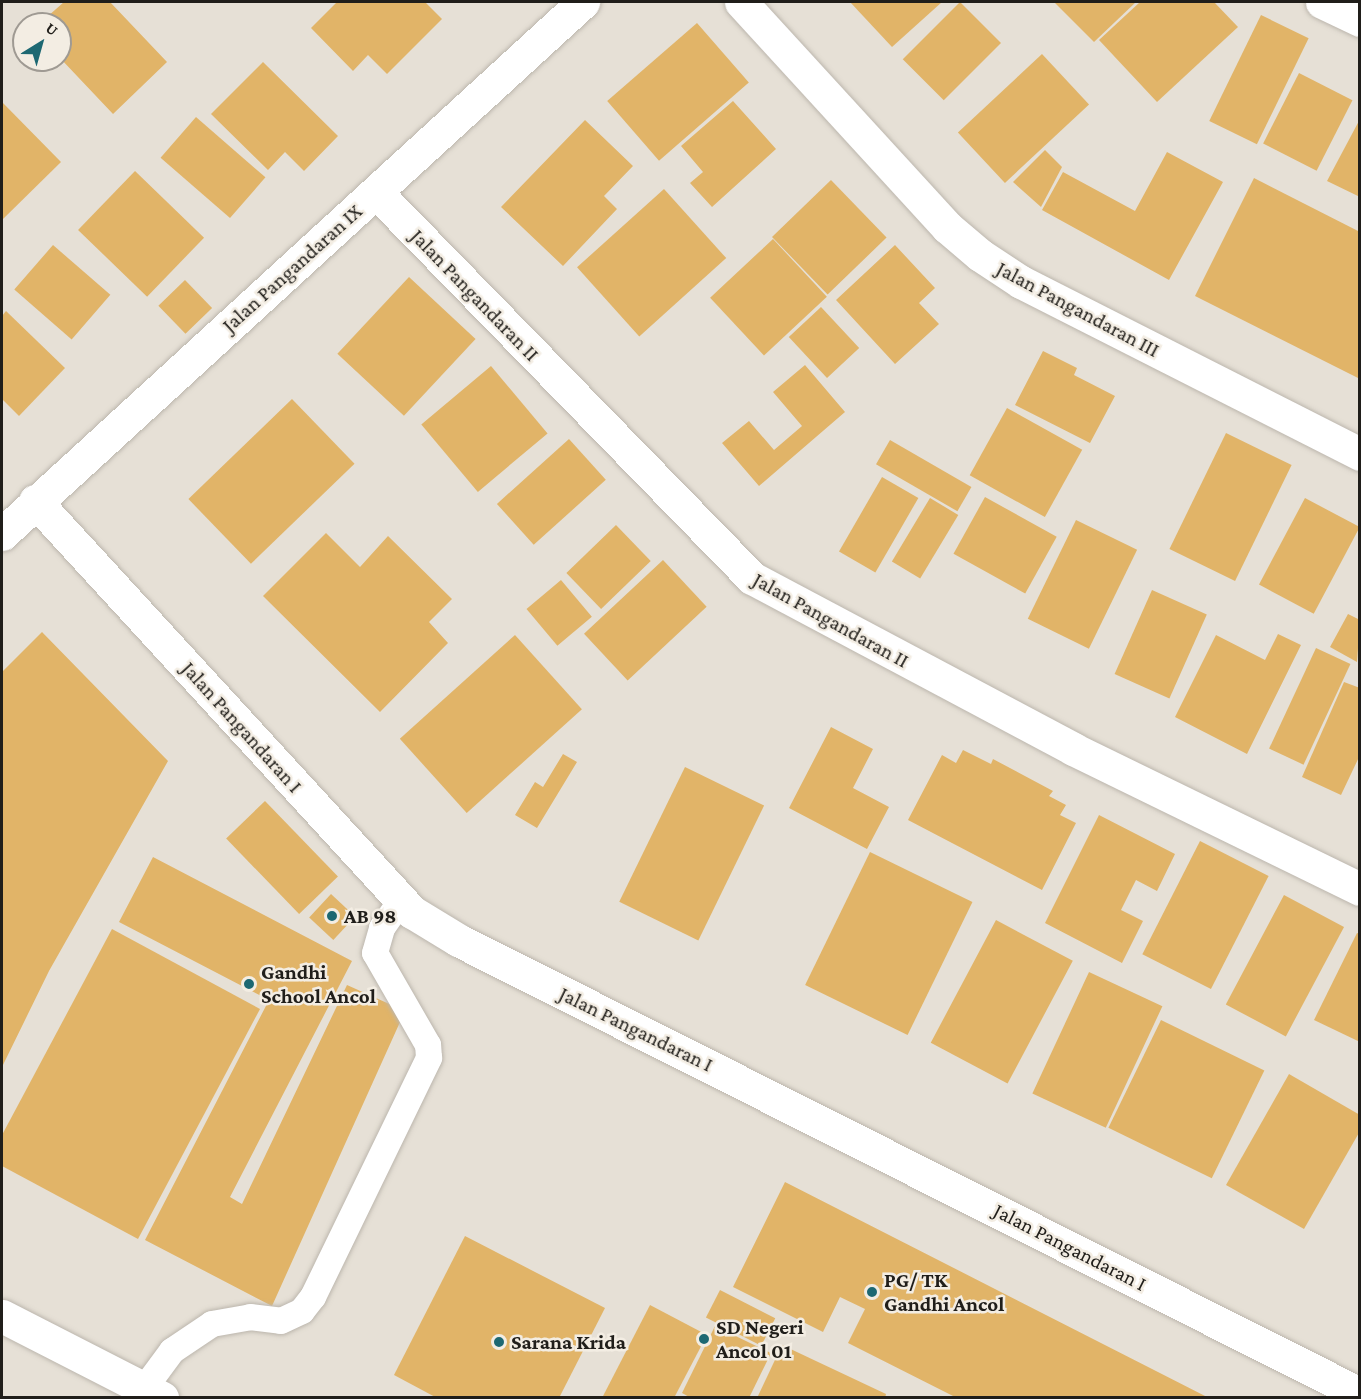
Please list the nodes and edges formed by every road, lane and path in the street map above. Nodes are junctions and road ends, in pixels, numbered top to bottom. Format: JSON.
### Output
{"nodes":[{"id":1,"x":583,"y":2,"type":"edge"},
{"id":2,"x":741,"y":2,"type":"edge"},
{"id":3,"x":1322,"y":2,"type":"edge"},
{"id":4,"x":1359,"y":20,"type":"edge"},
{"id":5,"x":376,"y":192,"type":"junction"},
{"id":6,"x":1359,"y":454,"type":"edge"},
{"id":7,"x":35,"y":501,"type":"junction"},
{"id":8,"x":2,"y":534,"type":"edge"},
{"id":9,"x":1359,"y":889,"type":"edge"},
{"id":10,"x":401,"y":901,"type":"junction"},
{"id":11,"x":2,"y":1316,"type":"edge"},
{"id":12,"x":1341,"y":1391,"type":"edge"},
{"id":13,"x":153,"y":1393,"type":"edge"}],
"edges":[{"from":1,"to":5,"type":"street","name":"Jalan Pangandaran IX"},
{"from":2,"to":6,"type":"street","name":"Jalan Pangandaran III"},
{"from":3,"to":4,"type":"street"},
{"from":5,"to":7,"type":"street","name":"Jalan Pangandaran IX"},
{"from":5,"to":9,"type":"street","name":"Jalan Pangandaran II"},
{"from":7,"to":8,"type":"street","name":"Jalan Pangandaran IX"},
{"from":7,"to":10,"type":"street","name":"Jalan Pangandaran I"},
{"from":10,"to":12,"type":"street","name":"Jalan Pangandaran I"},
{"from":10,"to":13,"type":"lane"},
{"from":11,"to":13,"type":"street"}]}
